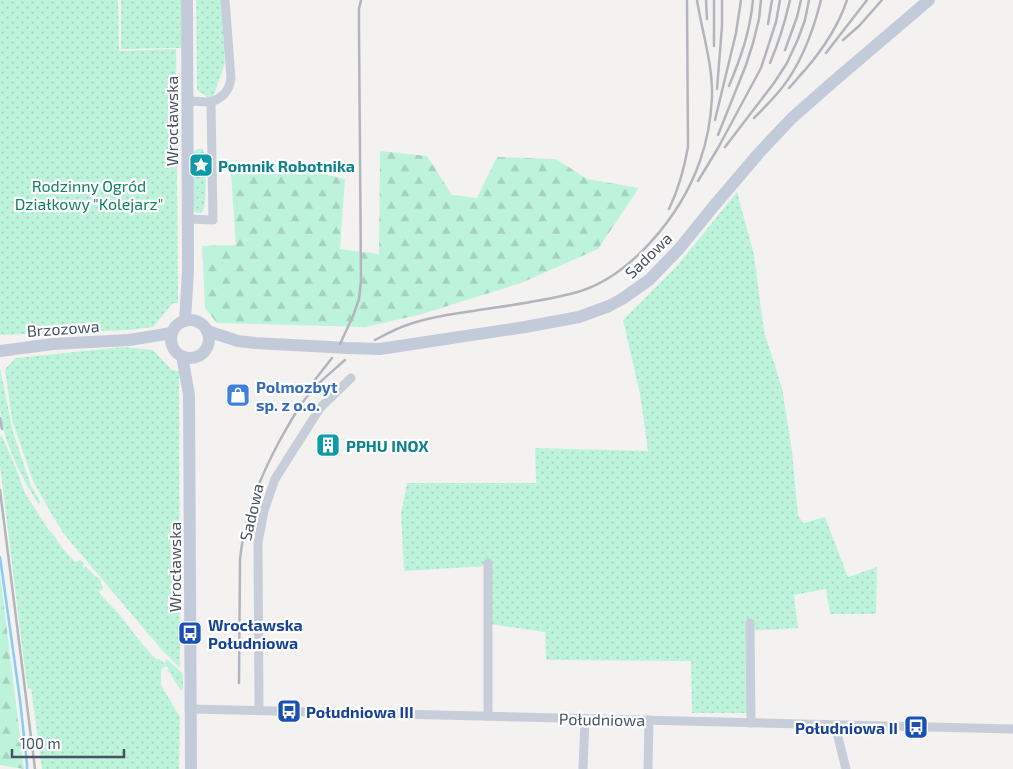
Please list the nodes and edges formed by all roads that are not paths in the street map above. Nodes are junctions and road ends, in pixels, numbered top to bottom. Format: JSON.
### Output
{"nodes":[{"id":1,"x":187,"y":0,"type":"edge"},
{"id":2,"x":225,"y":0,"type":"edge"},
{"id":3,"x":929,"y":0,"type":"edge"},
{"id":4,"x":187,"y":100,"type":"junction"},
{"id":5,"x":211,"y":102,"type":"junction"},
{"id":6,"x":188,"y":219,"type":"junction"},
{"id":7,"x":191,"y":321,"type":"junction"},
{"id":8,"x":208,"y":331,"type":"junction"},
{"id":9,"x":172,"y":333,"type":"junction"},
{"id":10,"x":129,"y":340,"type":"junction"},
{"id":11,"x":238,"y":341,"type":"junction"},
{"id":12,"x":207,"y":348,"type":"junction"},
{"id":13,"x":0,"y":351,"type":"edge"},
{"id":14,"x":177,"y":352,"type":"junction"},
{"id":15,"x":196,"y":357,"type":"junction"},
{"id":16,"x":351,"y":378,"type":"dead end"},
{"id":17,"x":189,"y":394,"type":"junction"},
{"id":18,"x":488,"y":563,"type":"dead end"},
{"id":19,"x":750,"y":623,"type":"dead end"},
{"id":20,"x":193,"y":709,"type":"junction"},
{"id":21,"x":254,"y":710,"type":"junction"},
{"id":22,"x":488,"y":716,"type":"junction"},
{"id":23,"x":585,"y":719,"type":"junction"},
{"id":24,"x":648,"y":720,"type":"junction"},
{"id":25,"x":751,"y":723,"type":"junction"},
{"id":26,"x":835,"y":725,"type":"junction"},
{"id":27,"x":1013,"y":729,"type":"edge"},
{"id":28,"x":191,"y":769,"type":"edge"},
{"id":29,"x":583,"y":769,"type":"edge"},
{"id":30,"x":648,"y":769,"type":"edge"},
{"id":31,"x":846,"y":769,"type":"edge"}],
"edges":[{"from":1,"to":4,"type":"street","name":"Wrocławska"},
{"from":2,"to":5,"type":"street"},
{"from":3,"to":11,"type":"street","name":"Sadowa"},
{"from":4,"to":5,"type":"street"},
{"from":4,"to":6,"type":"street","name":"Wrocławska"},
{"from":5,"to":6,"type":"street"},
{"from":6,"to":7,"type":"street","name":"Wrocławska"},
{"from":7,"to":8,"type":"street"},
{"from":7,"to":9,"type":"street"},
{"from":8,"to":11,"type":"street","name":"Sadowa"},
{"from":8,"to":12,"type":"street"},
{"from":9,"to":10,"type":"street","name":"Brzozowa"},
{"from":9,"to":14,"type":"street"},
{"from":10,"to":13,"type":"street","name":"Brzozowa"},
{"from":10,"to":14,"type":"street","name":"Brzozowa"},
{"from":11,"to":12,"type":"street","name":"Sadowa"},
{"from":12,"to":15,"type":"street"},
{"from":14,"to":15,"type":"street"},
{"from":14,"to":17,"type":"street","name":"Wrocławska"},
{"from":15,"to":17,"type":"street","name":"Wrocławska"},
{"from":16,"to":21,"type":"street","name":"Sadowa"},
{"from":17,"to":20,"type":"street","name":"Wrocławska"},
{"from":18,"to":22,"type":"street"},
{"from":19,"to":25,"type":"street"},
{"from":20,"to":21,"type":"street","name":"Południowa"},
{"from":20,"to":28,"type":"street","name":"Wrocławska"},
{"from":21,"to":22,"type":"street","name":"Południowa"},
{"from":22,"to":23,"type":"street","name":"Południowa"},
{"from":23,"to":24,"type":"street","name":"Południowa"},
{"from":23,"to":29,"type":"street"},
{"from":24,"to":25,"type":"street","name":"Południowa"},
{"from":24,"to":30,"type":"street"},
{"from":25,"to":26,"type":"street","name":"Południowa"},
{"from":26,"to":27,"type":"street","name":"Południowa"},
{"from":26,"to":31,"type":"street"}]}
